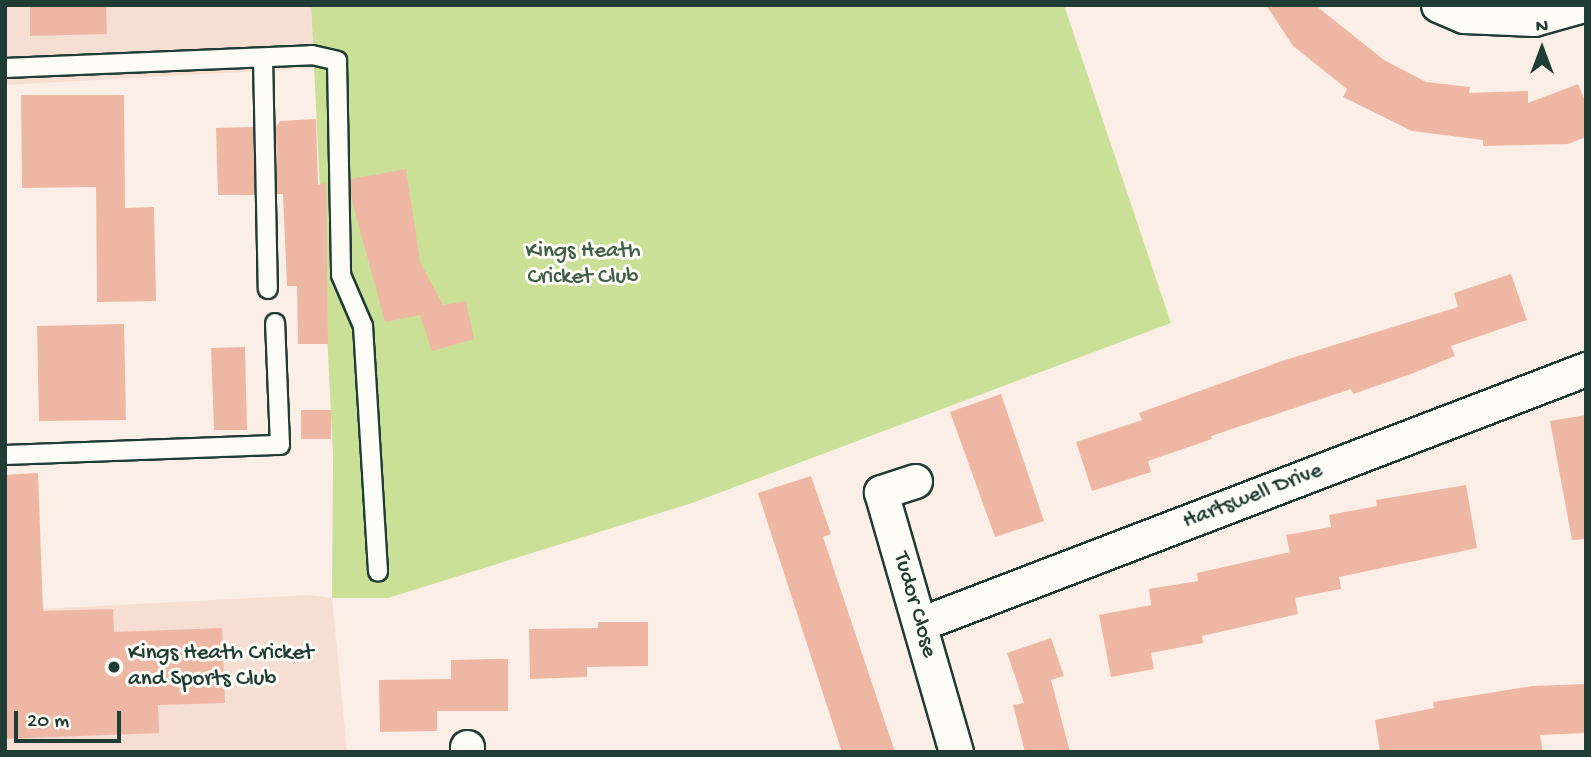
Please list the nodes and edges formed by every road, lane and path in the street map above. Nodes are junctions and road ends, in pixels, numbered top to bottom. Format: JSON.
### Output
{"nodes":[{"id":1,"x":1438,"y":5,"type":"edge"},
{"id":2,"x":1583,"y":5,"type":"edge"},
{"id":3,"x":263,"y":58,"type":"junction"},
{"id":4,"x":5,"y":68,"type":"edge"},
{"id":5,"x":268,"y":289,"type":"dead end"},
{"id":6,"x":275,"y":323,"type":"dead end"},
{"id":7,"x":1586,"y":369,"type":"edge"},
{"id":8,"x":5,"y":456,"type":"edge"},
{"id":9,"x":915,"y":481,"type":"dead end"},
{"id":10,"x":378,"y":572,"type":"dead end"},
{"id":11,"x":920,"y":624,"type":"junction"},
{"id":12,"x":956,"y":752,"type":"edge"}],
"edges":[{"from":1,"to":2,"type":"street"},
{"from":3,"to":4,"type":"lane"},
{"from":3,"to":5,"type":"lane"},
{"from":3,"to":10,"type":"lane"},
{"from":6,"to":8,"type":"lane"},
{"from":7,"to":11,"type":"street","name":"Hartswell Drive"},
{"from":9,"to":11,"type":"street","name":"Tudor Close"},
{"from":11,"to":12,"type":"street","name":"Tudor Close"}]}
